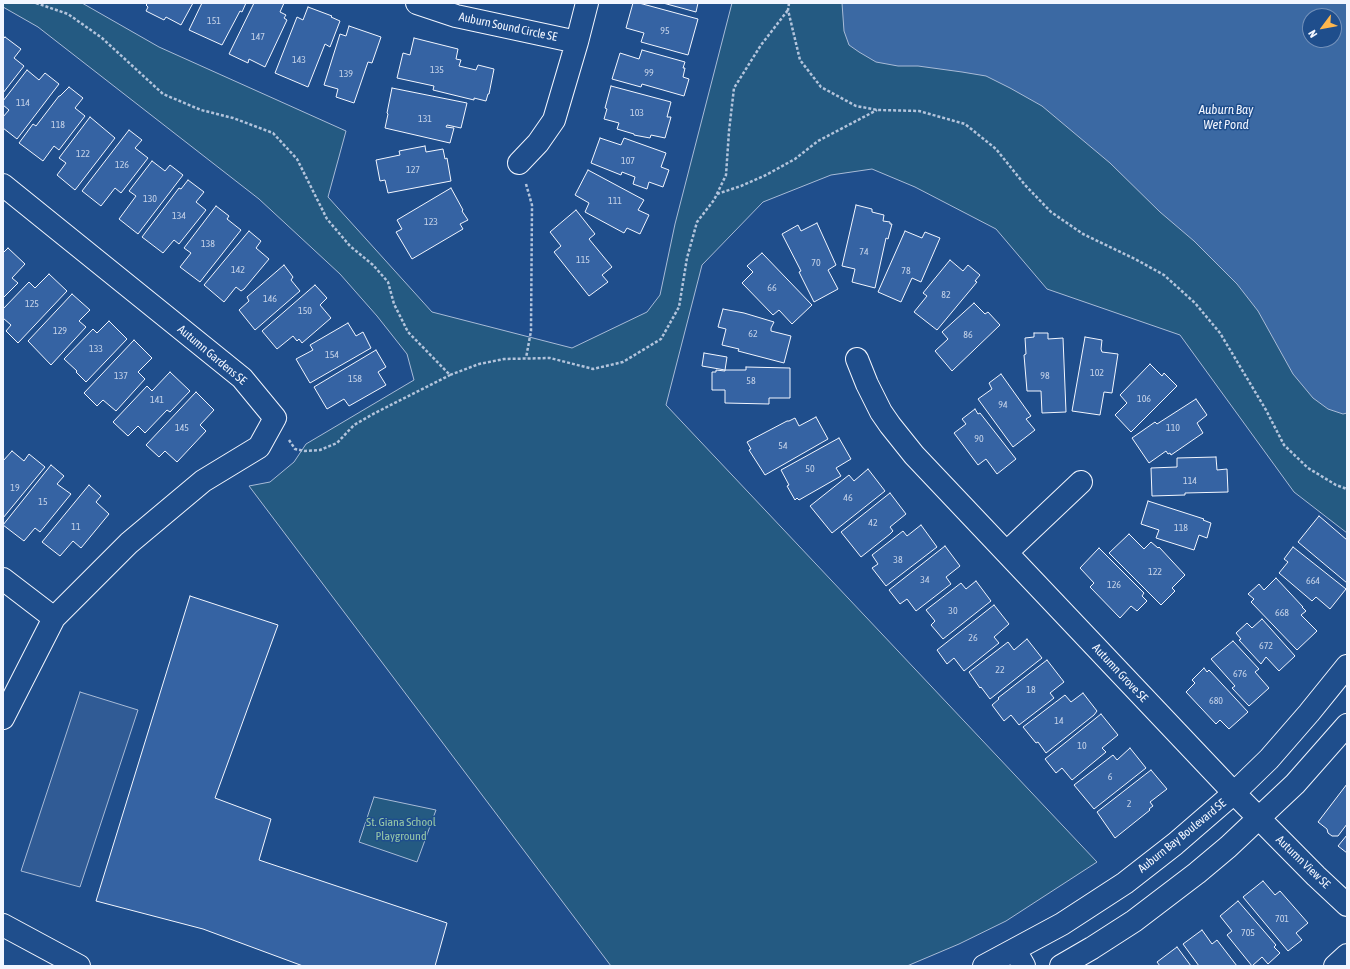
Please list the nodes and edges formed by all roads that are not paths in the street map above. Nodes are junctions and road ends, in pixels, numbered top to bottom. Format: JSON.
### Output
{"nodes":[{"id":1,"x":417,"y":3,"type":"edge"},
{"id":2,"x":587,"y":3,"type":"edge"},
{"id":3,"x":577,"y":42,"type":"junction"},
{"id":4,"x":519,"y":163,"type":"road end"},
{"id":5,"x":3,"y":185,"type":"edge"},
{"id":6,"x":857,"y":359,"type":"dead end"},
{"id":7,"x":1081,"y":482,"type":"dead end"},
{"id":8,"x":1007,"y":552,"type":"junction"},
{"id":9,"x":3,"y":579,"type":"edge"},
{"id":10,"x":54,"y":618,"type":"junction"},
{"id":11,"x":1347,"y":666,"type":"edge"},
{"id":12,"x":3,"y":718,"type":"edge"},
{"id":13,"x":1347,"y":725,"type":"edge"},
{"id":14,"x":1234,"y":793,"type":"junction"},
{"id":15,"x":1259,"y":819,"type":"junction"},
{"id":16,"x":1347,"y":905,"type":"edge"},
{"id":17,"x":3,"y":924,"type":"edge"},
{"id":18,"x":1347,"y":955,"type":"edge"},
{"id":19,"x":1020,"y":958,"type":"edge"},
{"id":20,"x":79,"y":966,"type":"edge"},
{"id":21,"x":984,"y":966,"type":"edge"},
{"id":22,"x":1061,"y":966,"type":"edge"},
{"id":23,"x":1335,"y":966,"type":"edge"}],
"edges":[{"from":1,"to":3,"type":"street","name":"Auburn Sound Circle SE"},
{"from":2,"to":3,"type":"street"},
{"from":3,"to":4,"type":"street"},
{"from":5,"to":10,"type":"street","name":"Autumn Gardens SE"},
{"from":6,"to":8,"type":"street","name":"Autumn Grove SE"},
{"from":7,"to":8,"type":"street"},
{"from":8,"to":14,"type":"street","name":"Autumn Grove SE"},
{"from":9,"to":10,"type":"street"},
{"from":10,"to":12,"type":"street"},
{"from":11,"to":14,"type":"street","name":"Auburn Bay Boulevard SE"},
{"from":13,"to":15,"type":"street"},
{"from":14,"to":15,"type":"street","name":"Autumn Grove SE"},
{"from":14,"to":19,"type":"street","name":"Auburn Bay Boulevard SE"},
{"from":15,"to":16,"type":"street","name":"Autumn View SE"},
{"from":15,"to":22,"type":"street"},
{"from":17,"to":20,"type":"street"},
{"from":18,"to":23,"type":"street"},
{"from":19,"to":21,"type":"street","name":"Auburn Bay Boulevard SE"}]}
